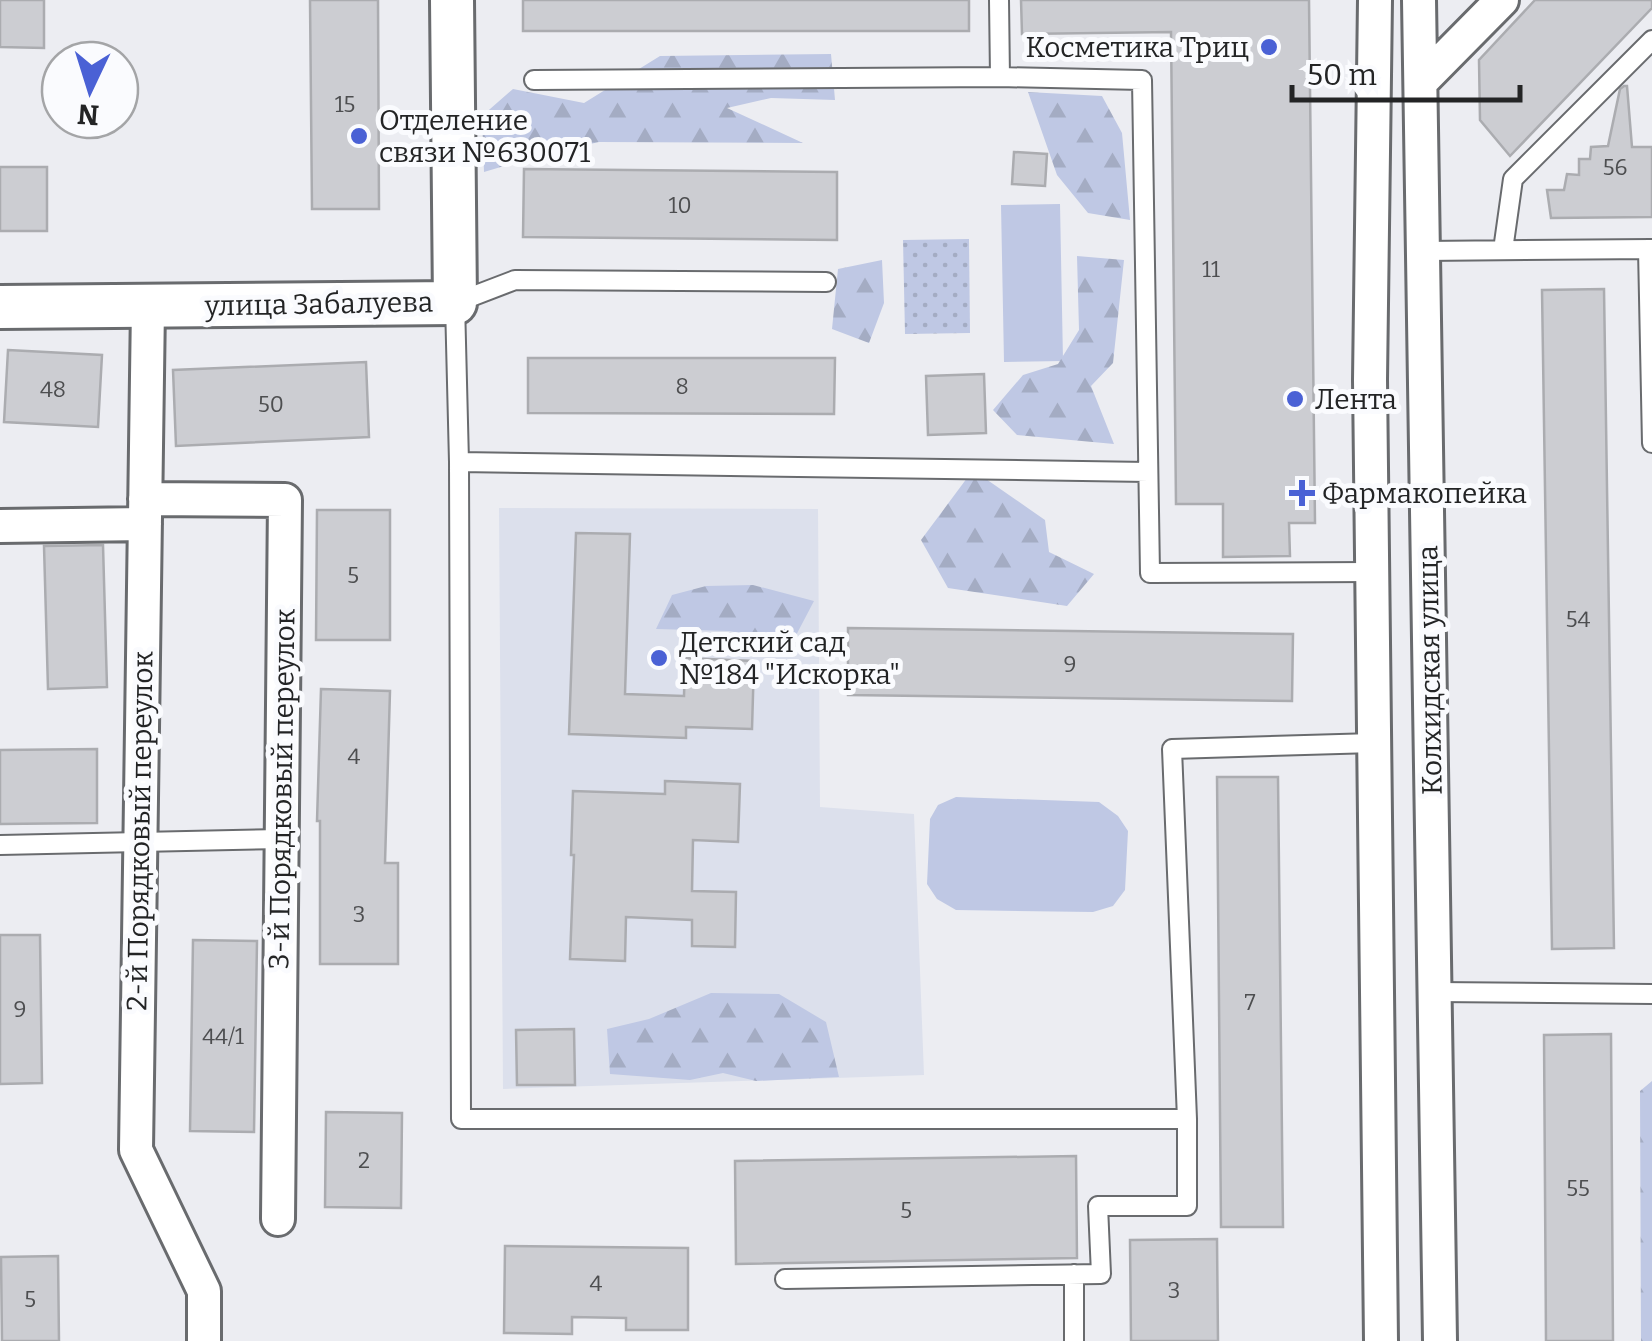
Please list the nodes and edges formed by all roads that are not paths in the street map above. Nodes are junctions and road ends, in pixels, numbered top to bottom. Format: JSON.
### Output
{"nodes":[{"id":1,"x":452,"y":0,"type":"edge"},
{"id":2,"x":1000,"y":0,"type":"edge"},
{"id":3,"x":1375,"y":0,"type":"edge"},
{"id":4,"x":1420,"y":0,"type":"edge"},
{"id":5,"x":1502,"y":0,"type":"edge"},
{"id":6,"x":1652,"y":40,"type":"edge"},
{"id":7,"x":1000,"y":76,"type":"junction"},
{"id":8,"x":534,"y":80,"type":"dead end"},
{"id":9,"x":1422,"y":80,"type":"junction"},
{"id":10,"x":1650,"y":249,"type":"edge"},
{"id":11,"x":1502,"y":250,"type":"junction"},
{"id":12,"x":1424,"y":251,"type":"junction"},
{"id":13,"x":826,"y":282,"type":"dead end"},
{"id":14,"x":456,"y":303,"type":"junction"},
{"id":15,"x":148,"y":306,"type":"junction"},
{"id":16,"x":0,"y":307,"type":"edge"},
{"id":17,"x":1652,"y":443,"type":"edge"},
{"id":18,"x":459,"y":462,"type":"junction"},
{"id":19,"x":1148,"y":472,"type":"junction"},
{"id":20,"x":145,"y":511,"type":"junction"},
{"id":21,"x":0,"y":526,"type":"edge"},
{"id":22,"x":1372,"y":572,"type":"junction"},
{"id":23,"x":1374,"y":743,"type":"junction"},
{"id":24,"x":282,"y":839,"type":"junction"},
{"id":25,"x":140,"y":843,"type":"junction"},
{"id":26,"x":0,"y":846,"type":"edge"},
{"id":27,"x":1435,"y":992,"type":"junction"},
{"id":28,"x":1652,"y":994,"type":"edge"},
{"id":29,"x":1187,"y":1120,"type":"junction"},
{"id":30,"x":278,"y":1219,"type":"dead end"},
{"id":31,"x":1074,"y":1274,"type":"junction"},
{"id":32,"x":785,"y":1278,"type":"dead end"},
{"id":33,"x":204,"y":1341,"type":"edge"},
{"id":34,"x":1074,"y":1341,"type":"edge"},
{"id":35,"x":1381,"y":1341,"type":"edge"},
{"id":36,"x":1440,"y":1341,"type":"edge"}],
"edges":[{"from":1,"to":14,"type":"street","name":"улица Забалуева"},
{"from":2,"to":7,"type":"lane"},
{"from":3,"to":22,"type":"street","name":"Колхидская улица"},
{"from":4,"to":9,"type":"street","name":"Колхидская улица"},
{"from":5,"to":9,"type":"street"},
{"from":6,"to":11,"type":"lane"},
{"from":7,"to":8,"type":"lane"},
{"from":7,"to":19,"type":"lane"},
{"from":9,"to":12,"type":"street","name":"Колхидская улица"},
{"from":10,"to":11,"type":"lane"},
{"from":10,"to":17,"type":"lane"},
{"from":11,"to":12,"type":"lane"},
{"from":12,"to":27,"type":"street","name":"Колхидская улица"},
{"from":13,"to":14,"type":"lane"},
{"from":14,"to":15,"type":"street","name":"улица Забалуева"},
{"from":14,"to":18,"type":"lane"},
{"from":15,"to":16,"type":"street","name":"улица Забалуева"},
{"from":15,"to":20,"type":"street","name":"2-й Порядковый переулок"},
{"from":18,"to":19,"type":"lane"},
{"from":18,"to":29,"type":"lane"},
{"from":19,"to":22,"type":"lane"},
{"from":20,"to":21,"type":"street"},
{"from":20,"to":24,"type":"street","name":"3-й Порядковый переулок"},
{"from":20,"to":25,"type":"street","name":"2-й Порядковый переулок"},
{"from":22,"to":23,"type":"street","name":"Колхидская улица"},
{"from":23,"to":29,"type":"lane"},
{"from":23,"to":35,"type":"street","name":"Колхидская улица"},
{"from":24,"to":25,"type":"lane"},
{"from":24,"to":30,"type":"street","name":"3-й Порядковый переулок"},
{"from":25,"to":26,"type":"lane"},
{"from":25,"to":33,"type":"street","name":"2-й Порядковый переулок"},
{"from":27,"to":28,"type":"lane"},
{"from":27,"to":36,"type":"street","name":"Колхидская улица"},
{"from":29,"to":31,"type":"lane"},
{"from":31,"to":32,"type":"lane"},
{"from":31,"to":34,"type":"lane"}]}
